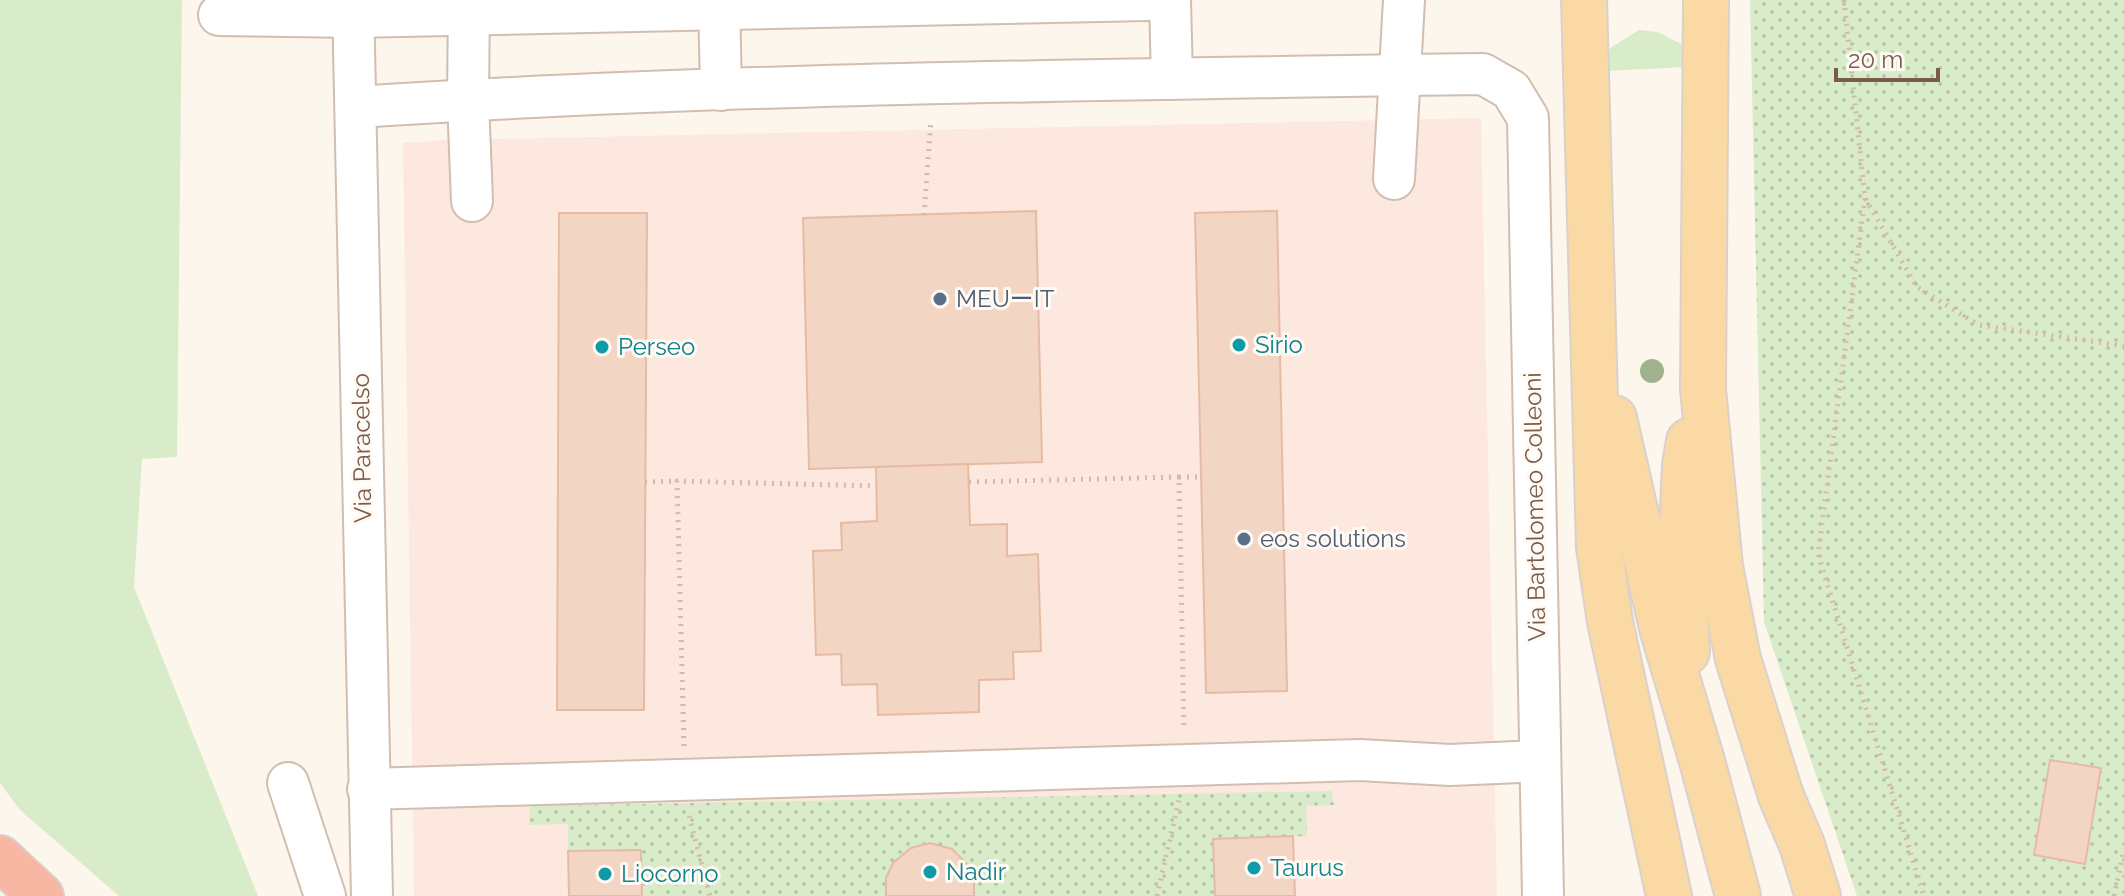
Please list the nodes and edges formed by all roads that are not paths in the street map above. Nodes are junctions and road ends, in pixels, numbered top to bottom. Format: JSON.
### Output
{"nodes":[{"id":1,"x":1148,"y":0,"type":"edge"},
{"id":2,"x":1170,"y":0,"type":"edge"},
{"id":3,"x":1404,"y":0,"type":"edge"},
{"id":4,"x":1584,"y":0,"type":"edge"},
{"id":5,"x":1706,"y":0,"type":"edge"},
{"id":6,"x":719,"y":5,"type":"edge"},
{"id":7,"x":469,"y":8,"type":"edge"},
{"id":8,"x":353,"y":9,"type":"edge"},
{"id":9,"x":219,"y":15,"type":"dead end"},
{"id":10,"x":1401,"y":75,"type":"junction"},
{"id":11,"x":1172,"y":79,"type":"junction"},
{"id":12,"x":721,"y":90,"type":"junction"},
{"id":13,"x":468,"y":100,"type":"junction"},
{"id":14,"x":357,"y":107,"type":"junction"},
{"id":15,"x":1394,"y":179,"type":"dead end"},
{"id":16,"x":472,"y":201,"type":"dead end"},
{"id":17,"x":1595,"y":350,"type":"junction"},
{"id":18,"x":1703,"y":389,"type":"junction"},
{"id":19,"x":1540,"y":761,"type":"junction"},
{"id":20,"x":1702,"y":761,"type":"junction"},
{"id":21,"x":288,"y":783,"type":"dead end"},
{"id":22,"x":368,"y":789,"type":"junction"},
{"id":23,"x":0,"y":858,"type":"edge"},
{"id":24,"x":41,"y":896,"type":"edge"},
{"id":25,"x":325,"y":896,"type":"edge"},
{"id":26,"x":372,"y":896,"type":"edge"},
{"id":27,"x":1543,"y":896,"type":"edge"},
{"id":28,"x":1669,"y":896,"type":"edge"},
{"id":29,"x":1738,"y":896,"type":"edge"},
{"id":30,"x":1818,"y":896,"type":"edge"}],
"edges":[{"from":1,"to":6,"type":"street"},
{"from":2,"to":11,"type":"street"},
{"from":3,"to":10,"type":"street"},
{"from":4,"to":17,"type":"main road"},
{"from":5,"to":18,"type":"main road"},
{"from":6,"to":7,"type":"street"},
{"from":6,"to":12,"type":"street"},
{"from":7,"to":8,"type":"street"},
{"from":7,"to":13,"type":"street"},
{"from":8,"to":9,"type":"street"},
{"from":8,"to":14,"type":"street","name":"Via Paracelso"},
{"from":10,"to":11,"type":"street"},
{"from":10,"to":15,"type":"street"},
{"from":10,"to":19,"type":"street","name":"Via Bartolomeo Colleoni"},
{"from":11,"to":12,"type":"street"},
{"from":12,"to":13,"type":"street"},
{"from":13,"to":14,"type":"street"},
{"from":13,"to":16,"type":"street"},
{"from":14,"to":22,"type":"street","name":"Via Paracelso"},
{"from":17,"to":20,"type":"main road"},
{"from":17,"to":28,"type":"main road"},
{"from":18,"to":20,"type":"main road"},
{"from":18,"to":30,"type":"main road"},
{"from":19,"to":22,"type":"street"},
{"from":19,"to":27,"type":"street","name":"Via Bartolomeo Colleoni"},
{"from":20,"to":29,"type":"main road"},
{"from":21,"to":25,"type":"street"},
{"from":22,"to":26,"type":"street","name":"Via Paracelso"},
{"from":23,"to":24,"type":"highway"}]}
